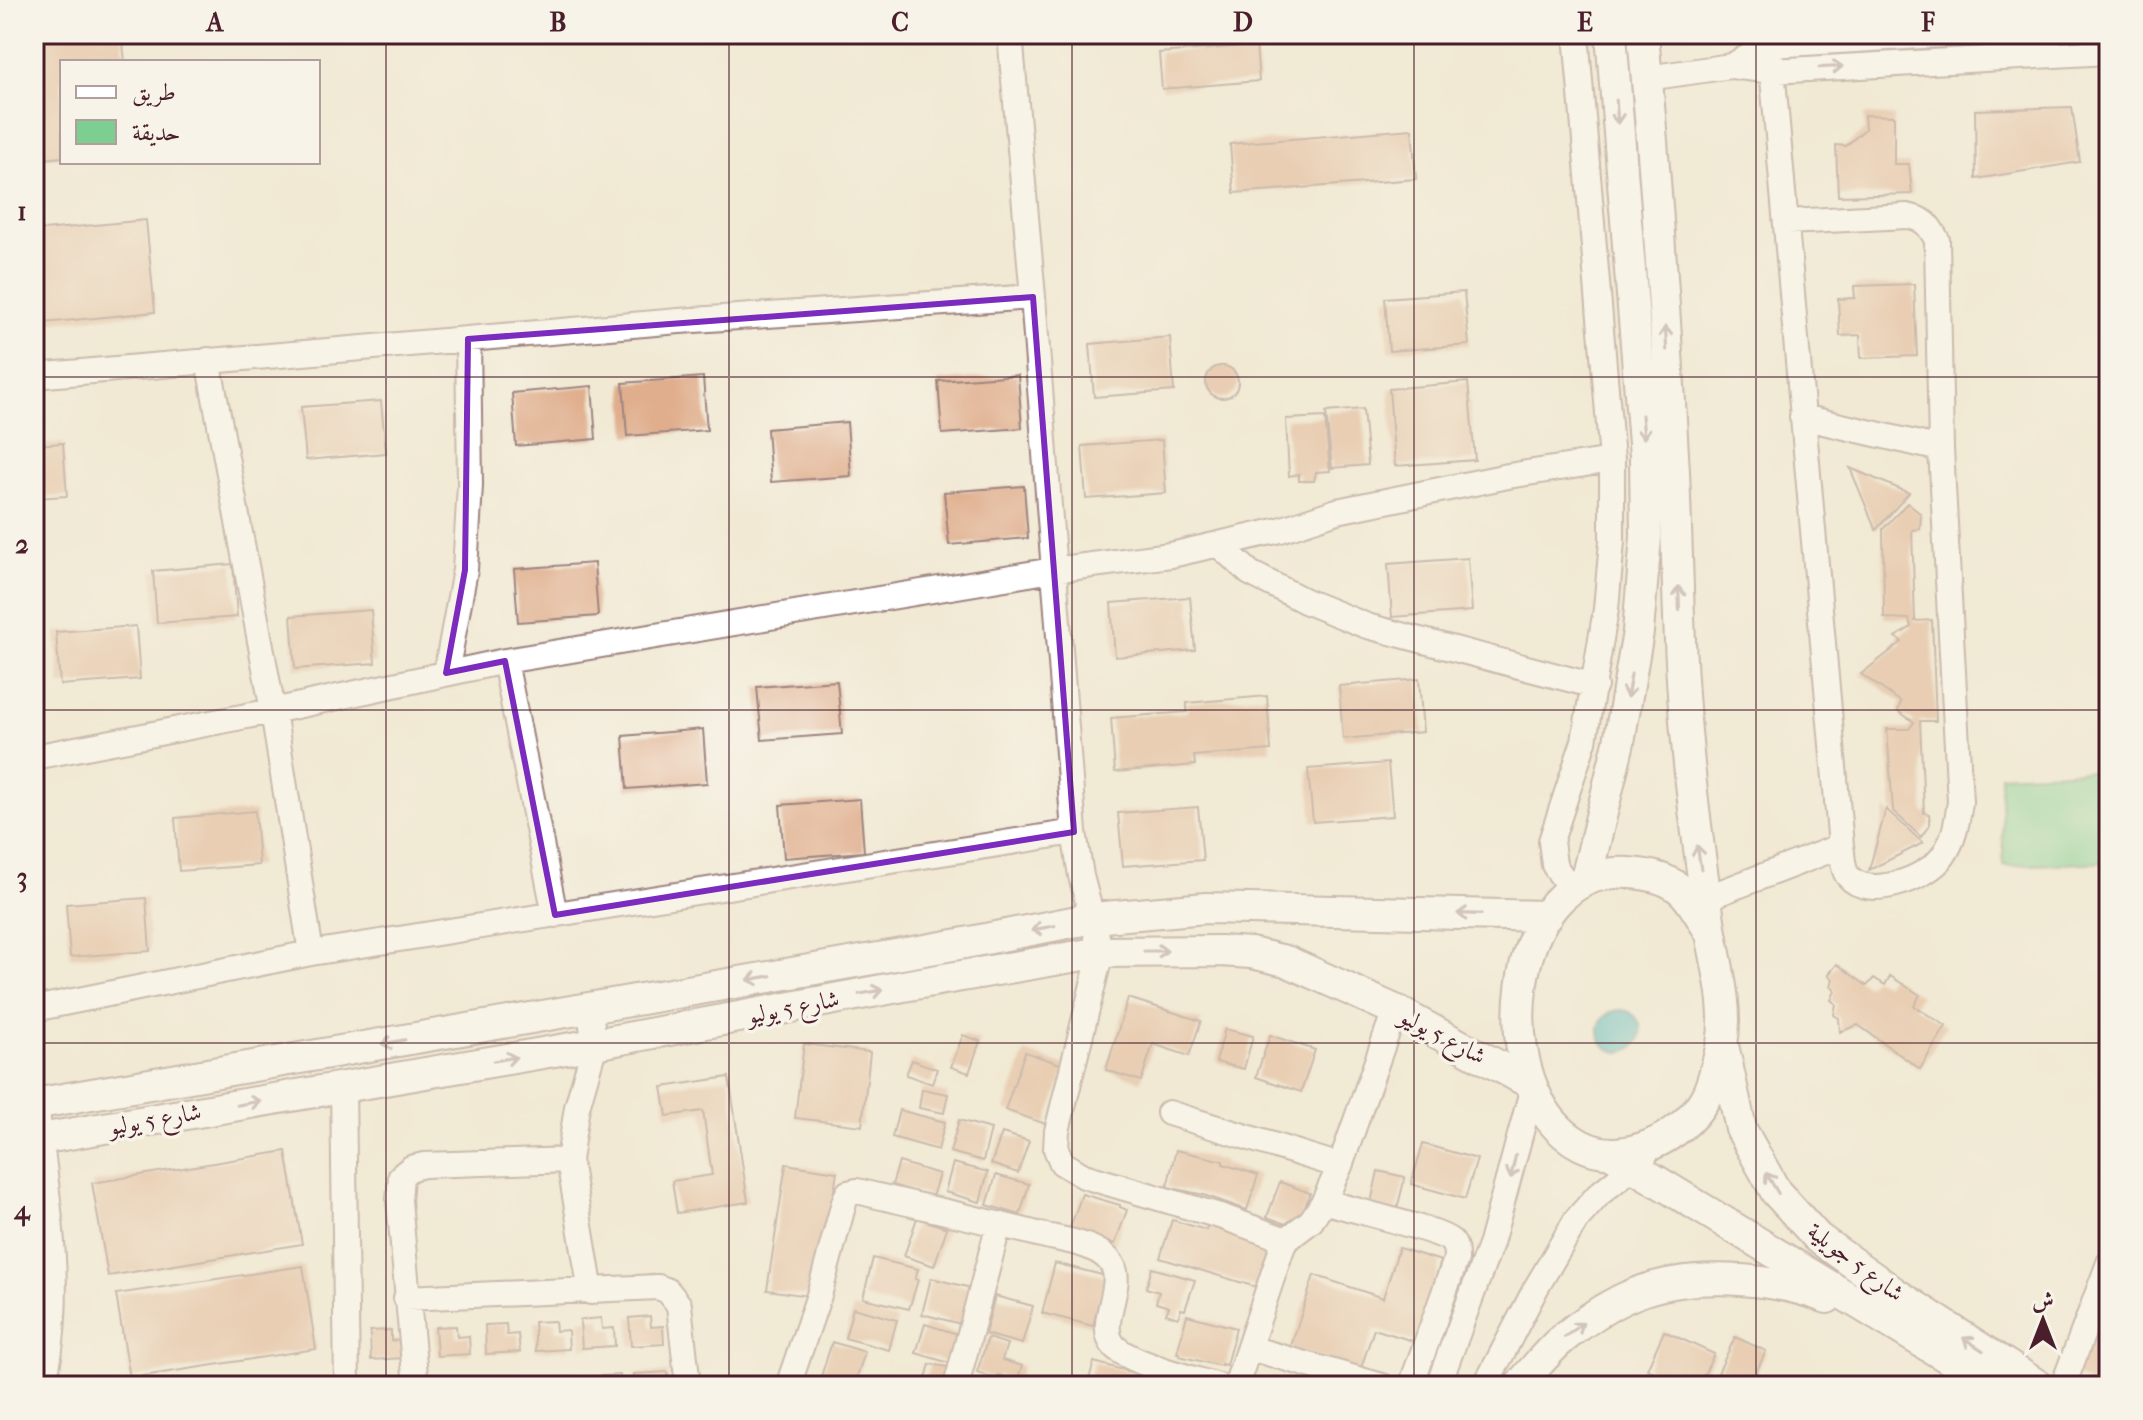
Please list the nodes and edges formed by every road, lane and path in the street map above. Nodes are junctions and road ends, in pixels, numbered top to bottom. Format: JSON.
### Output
{"nodes":[{"id":1,"x":1010,"y":34,"type":"edge"},
{"id":2,"x":1576,"y":34,"type":"edge"},
{"id":3,"x":1611,"y":34,"type":"edge"},
{"id":4,"x":1643,"y":34,"type":"edge"},
{"id":5,"x":1956,"y":34,"type":"edge"},
{"id":6,"x":1769,"y":40,"type":"edge"},
{"id":7,"x":2109,"y":52,"type":"edge"},
{"id":8,"x":1731,"y":66,"type":"junction"},
{"id":9,"x":1772,"y":71,"type":"junction"},
{"id":10,"x":1647,"y":78,"type":"junction"},
{"id":11,"x":1787,"y":222,"type":"junction"},
{"id":12,"x":1033,"y":297,"type":"junction"},
{"id":13,"x":468,"y":339,"type":"junction"},
{"id":14,"x":208,"y":360,"type":"junction"},
{"id":15,"x":34,"y":376,"type":"edge"},
{"id":16,"x":1802,"y":417,"type":"junction"},
{"id":17,"x":1941,"y":449,"type":"junction"},
{"id":18,"x":1612,"y":460,"type":"junction"},
{"id":19,"x":1219,"y":545,"type":"junction"},
{"id":20,"x":1053,"y":570,"type":"junction"},
{"id":21,"x":505,"y":661,"type":"junction"},
{"id":22,"x":446,"y":673,"type":"junction"},
{"id":23,"x":1595,"y":686,"type":"junction"},
{"id":24,"x":273,"y":711,"type":"junction"},
{"id":25,"x":34,"y":757,"type":"edge"},
{"id":26,"x":1074,"y":832,"type":"junction"},
{"id":27,"x":1841,"y":846,"type":"junction"},
{"id":28,"x":1578,"y":884,"type":"junction"},
{"id":29,"x":1706,"y":898,"type":"junction"},
{"id":30,"x":555,"y":915,"type":"junction"},
{"id":31,"x":1547,"y":916,"type":"junction"},
{"id":32,"x":1093,"y":918,"type":"junction"},
{"id":33,"x":1711,"y":934,"type":"junction"},
{"id":34,"x":1101,"y":952,"type":"junction"},
{"id":35,"x":311,"y":953,"type":"junction"},
{"id":36,"x":589,"y":1008,"type":"junction"},
{"id":37,"x":34,"y":1009,"type":"edge"},
{"id":38,"x":1395,"y":1010,"type":"junction"},
{"id":39,"x":1723,"y":1041,"type":"junction"},
{"id":40,"x":595,"y":1044,"type":"junction"},
{"id":41,"x":343,"y":1087,"type":"junction"},
{"id":42,"x":1531,"y":1087,"type":"junction"},
{"id":43,"x":35,"y":1104,"type":"edge"},
{"id":44,"x":1169,"y":1113,"type":"dead end"},
{"id":45,"x":37,"y":1140,"type":"edge"},
{"id":46,"x":569,"y":1160,"type":"junction"},
{"id":47,"x":1624,"y":1160,"type":"junction"},
{"id":48,"x":1340,"y":1166,"type":"junction"},
{"id":49,"x":1324,"y":1201,"type":"junction"},
{"id":50,"x":999,"y":1224,"type":"junction"},
{"id":51,"x":1286,"y":1240,"type":"junction"},
{"id":52,"x":2109,"y":1263,"type":"edge"},
{"id":53,"x":591,"y":1292,"type":"junction"},
{"id":54,"x":406,"y":1298,"type":"junction"},
{"id":55,"x":1880,"y":1318,"type":"junction"},
{"id":56,"x":1250,"y":1348,"type":"junction"},
{"id":57,"x":1339,"y":1380,"type":"edge"},
{"id":58,"x":43,"y":1386,"type":"edge"},
{"id":59,"x":347,"y":1386,"type":"edge"},
{"id":60,"x":416,"y":1386,"type":"edge"},
{"id":61,"x":688,"y":1386,"type":"edge"},
{"id":62,"x":788,"y":1386,"type":"edge"},
{"id":63,"x":956,"y":1386,"type":"edge"},
{"id":64,"x":1218,"y":1386,"type":"edge"},
{"id":65,"x":1236,"y":1386,"type":"edge"},
{"id":66,"x":1382,"y":1386,"type":"edge"},
{"id":67,"x":1411,"y":1386,"type":"edge"},
{"id":68,"x":1438,"y":1386,"type":"edge"},
{"id":69,"x":1485,"y":1386,"type":"edge"},
{"id":70,"x":1519,"y":1386,"type":"edge"},
{"id":71,"x":1994,"y":1386,"type":"edge"},
{"id":72,"x":2039,"y":1386,"type":"edge"},
{"id":73,"x":2063,"y":1386,"type":"edge"}],
"edges":[{"from":1,"to":12,"type":"street"},
{"from":2,"to":18,"type":"street"},
{"from":3,"to":28,"type":"main road","one_way":true},
{"from":4,"to":10,"type":"main road"},
{"from":5,"to":6,"type":"street"},
{"from":6,"to":8,"type":"street"},
{"from":6,"to":9,"type":"street"},
{"from":9,"to":7,"type":"street","one_way":true},
{"from":8,"to":9,"type":"street"},
{"from":8,"to":10,"type":"street"},
{"from":9,"to":11,"type":"street"},
{"from":29,"to":10,"type":"main road","one_way":true},
{"from":11,"to":16,"type":"street"},
{"from":11,"to":17,"type":"street"},
{"from":12,"to":13,"type":"street"},
{"from":12,"to":20,"type":"street"},
{"from":13,"to":14,"type":"street"},
{"from":13,"to":22,"type":"street"},
{"from":14,"to":15,"type":"street"},
{"from":14,"to":24,"type":"street"},
{"from":16,"to":17,"type":"street"},
{"from":16,"to":27,"type":"street"},
{"from":17,"to":27,"type":"street"},
{"from":18,"to":19,"type":"street"},
{"from":18,"to":23,"type":"street"},
{"from":19,"to":20,"type":"street"},
{"from":19,"to":23,"type":"street"},
{"from":20,"to":21,"type":"street"},
{"from":20,"to":26,"type":"street"},
{"from":21,"to":22,"type":"street"},
{"from":21,"to":30,"type":"street"},
{"from":22,"to":24,"type":"street"},
{"from":23,"to":28,"type":"street"},
{"from":24,"to":25,"type":"street"},
{"from":24,"to":35,"type":"street"},
{"from":26,"to":30,"type":"street"},
{"from":26,"to":32,"type":"street"},
{"from":27,"to":29,"type":"street"},
{"from":28,"to":31,"type":"main road"},
{"from":28,"to":33,"type":"main road"},
{"from":29,"to":33,"type":"main road"},
{"from":30,"to":35,"type":"street"},
{"from":31,"to":32,"type":"main road","name":"شارع 5 يوليو","one_way":true},
{"from":31,"to":42,"type":"main road"},
{"from":32,"to":34,"type":"street"},
{"from":32,"to":36,"type":"main road","name":"شارع 5 يوليو","one_way":true},
{"from":33,"to":39,"type":"main road"},
{"from":34,"to":38,"type":"main road","name":"شارع 5 يوليو","one_way":true},
{"from":40,"to":34,"type":"main road","name":"شارع 5 يوليو","one_way":true},
{"from":34,"to":51,"type":"street"},
{"from":35,"to":37,"type":"street"},
{"from":36,"to":40,"type":"street"},
{"from":36,"to":43,"type":"main road","name":"شارع 5 يوليو","one_way":true},
{"from":38,"to":42,"type":"main road","name":"شارع 5 يوليو"},
{"from":38,"to":48,"type":"street"},
{"from":39,"to":47,"type":"main road"},
{"from":72,"to":39,"type":"main road","name":"شارع 5 جويلية","one_way":true},
{"from":41,"to":40,"type":"main road","name":"شارع 5 يوليو","one_way":true},
{"from":40,"to":46,"type":"street"},
{"from":45,"to":41,"type":"main road","name":"شارع 5 يوليو","one_way":true},
{"from":41,"to":59,"type":"street"},
{"from":42,"to":47,"type":"main road"},
{"from":42,"to":68,"type":"street","one_way":true},
{"from":43,"to":45,"type":"street"},
{"from":44,"to":48,"type":"street"},
{"from":45,"to":58,"type":"street"},
{"from":46,"to":53,"type":"street"},
{"from":46,"to":54,"type":"street"},
{"from":47,"to":55,"type":"main road","name":"شارع 5 جويلية"},
{"from":47,"to":69,"type":"street"},
{"from":48,"to":49,"type":"street"},
{"from":49,"to":51,"type":"street"},
{"from":49,"to":67,"type":"street"},
{"from":50,"to":62,"type":"street"},
{"from":50,"to":63,"type":"street"},
{"from":50,"to":64,"type":"street"},
{"from":51,"to":56,"type":"street"},
{"from":52,"to":73,"type":"street"},
{"from":53,"to":54,"type":"street"},
{"from":53,"to":61,"type":"street"},
{"from":54,"to":60,"type":"street"},
{"from":70,"to":55,"type":"main road","one_way":true},
{"from":55,"to":71,"type":"main road","name":"شارع 5 جويلية"},
{"from":56,"to":57,"type":"street"},
{"from":56,"to":65,"type":"street"},
{"from":57,"to":66,"type":"street"}]}
